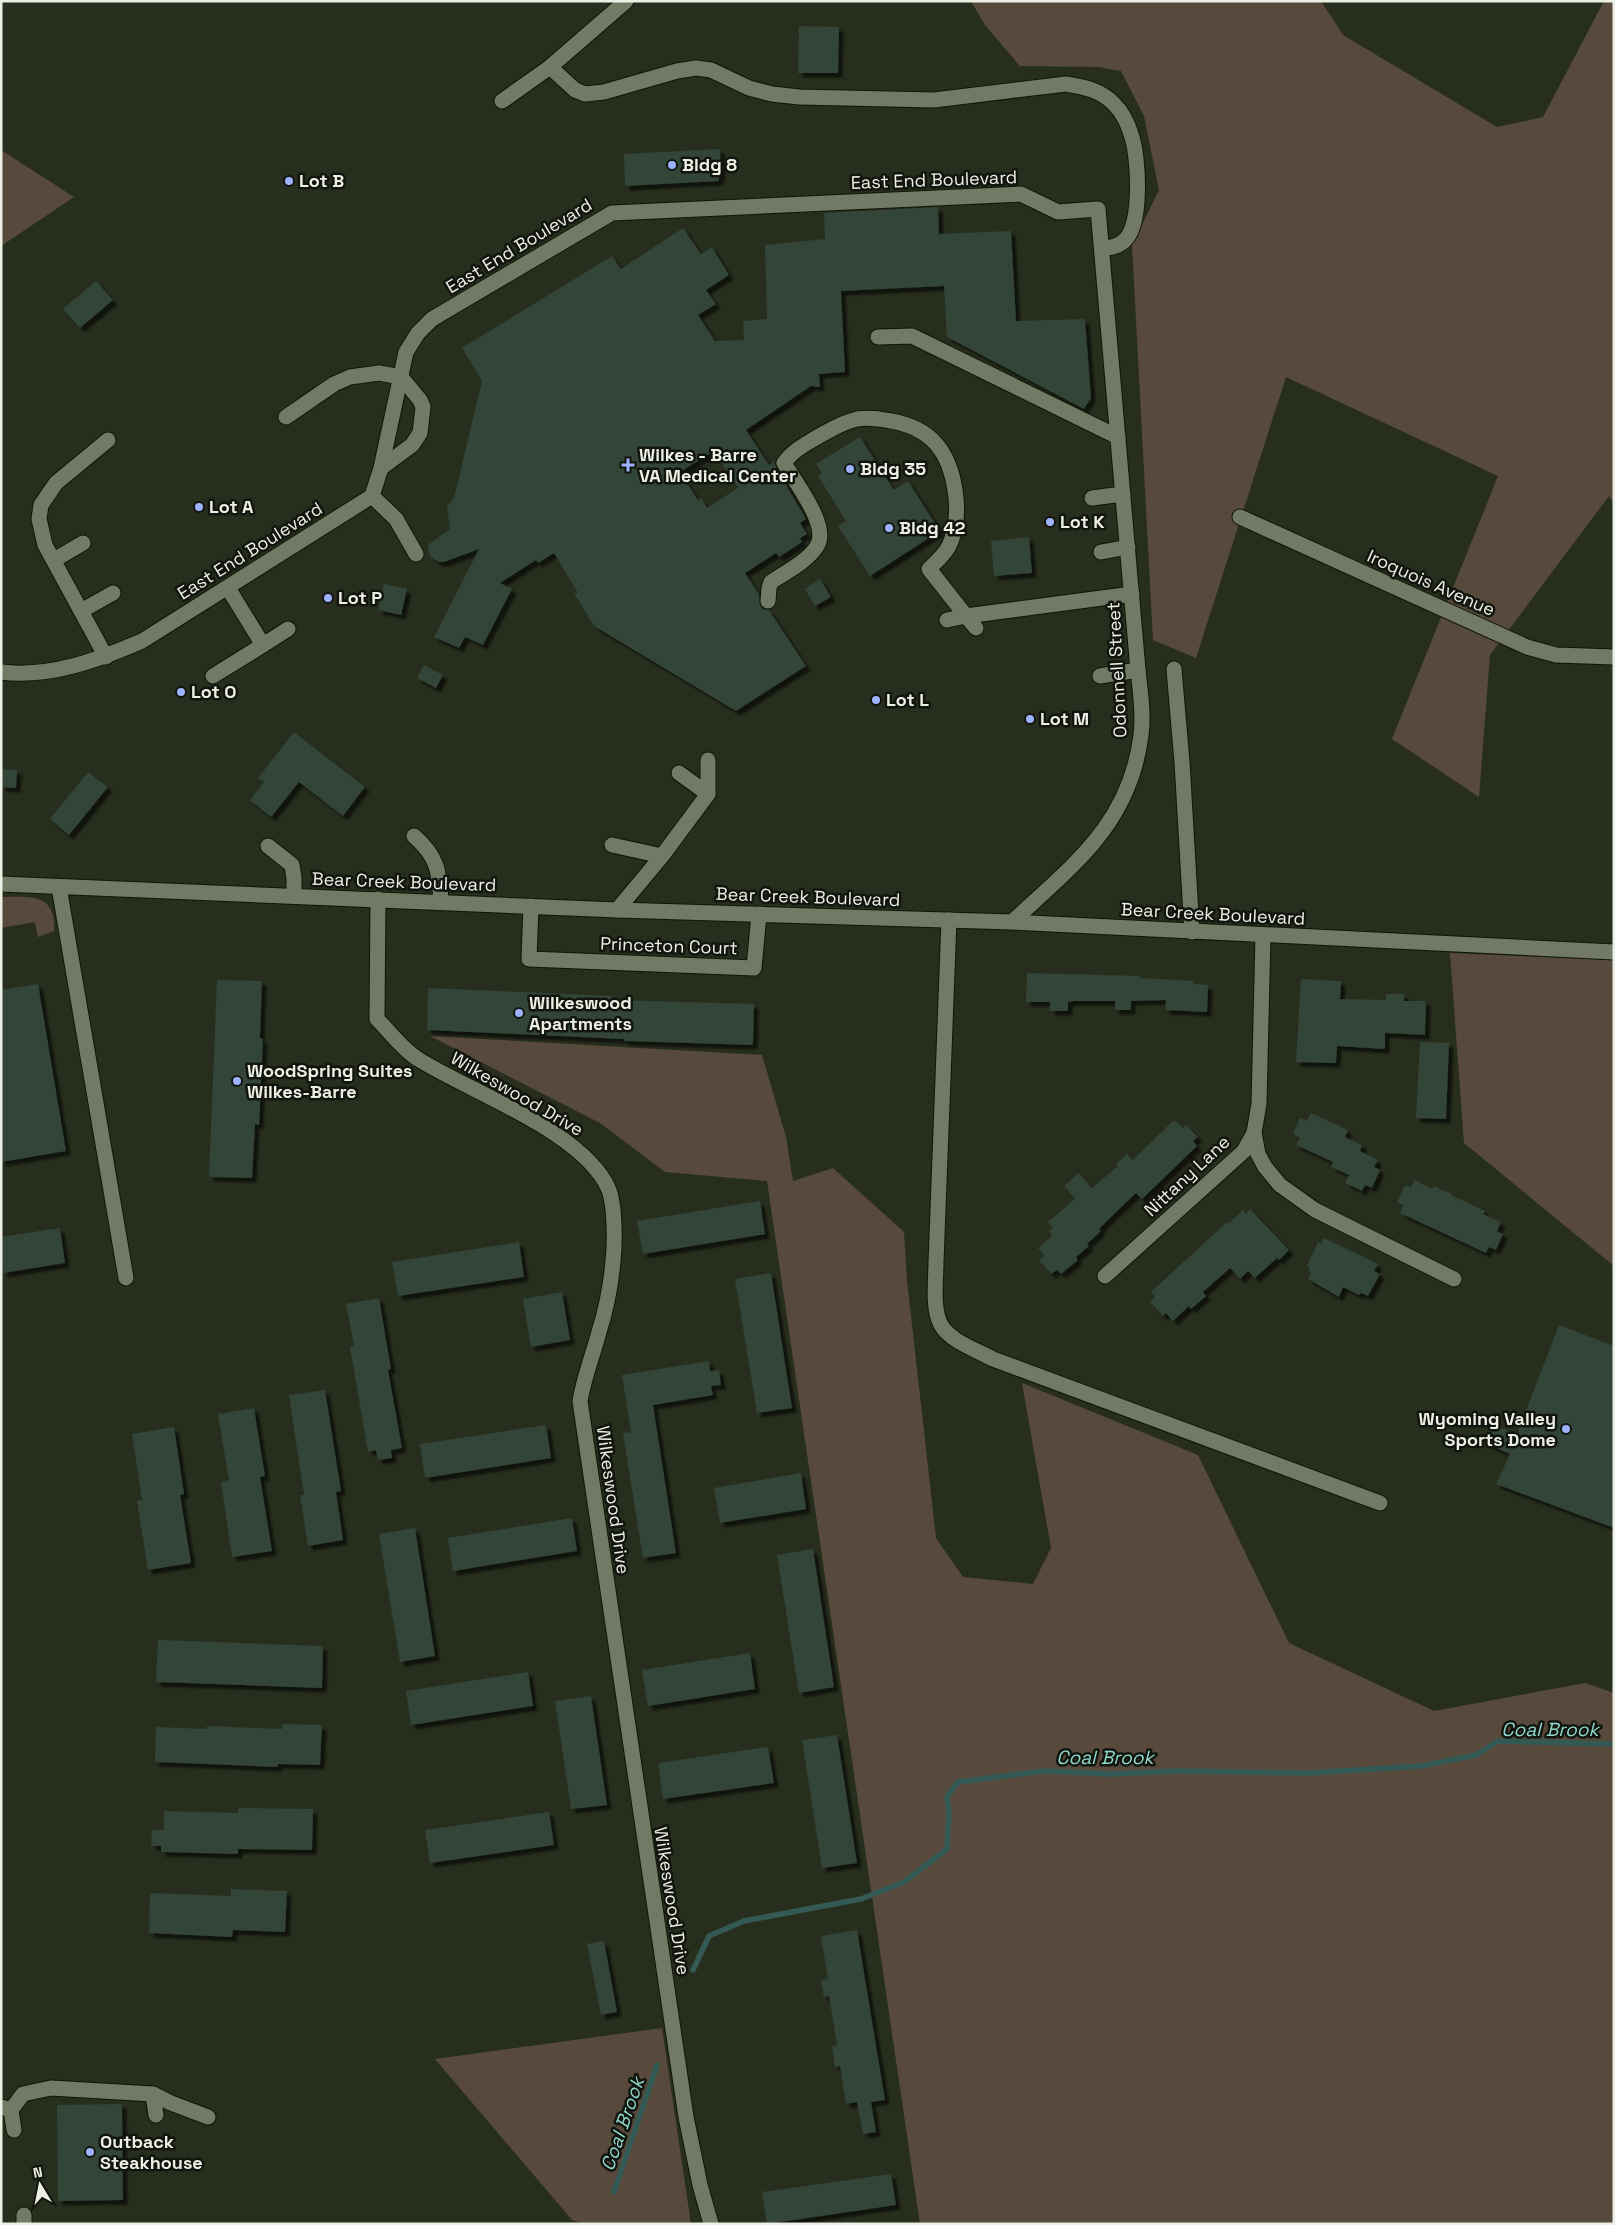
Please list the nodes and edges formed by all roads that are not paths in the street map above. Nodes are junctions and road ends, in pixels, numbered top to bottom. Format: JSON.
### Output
{"nodes":[{"id":1,"x":626,"y":1,"type":"edge"},
{"id":2,"x":550,"y":67,"type":"junction"},
{"id":3,"x":502,"y":101,"type":"dead end"},
{"id":4,"x":1102,"y":248,"type":"junction"},
{"id":5,"x":878,"y":337,"type":"dead end"},
{"id":6,"x":401,"y":377,"type":"junction"},
{"id":7,"x":286,"y":417,"type":"dead end"},
{"id":8,"x":1118,"y":437,"type":"junction"},
{"id":9,"x":108,"y":440,"type":"dead end"},
{"id":10,"x":1120,"y":461,"type":"joint"},
{"id":11,"x":381,"y":468,"type":"junction"},
{"id":12,"x":1123,"y":494,"type":"junction"},
{"id":13,"x":372,"y":496,"type":"junction"},
{"id":14,"x":1092,"y":498,"type":"dead end"},
{"id":15,"x":1240,"y":517,"type":"dead end"},
{"id":16,"x":83,"y":543,"type":"dead end"},
{"id":17,"x":1128,"y":548,"type":"junction"},
{"id":18,"x":1101,"y":552,"type":"dead end"},
{"id":19,"x":416,"y":554,"type":"dead end"},
{"id":20,"x":54,"y":560,"type":"junction"},
{"id":21,"x":228,"y":588,"type":"junction"},
{"id":22,"x":113,"y":593,"type":"dead end"},
{"id":23,"x":1132,"y":594,"type":"junction"},
{"id":24,"x":768,"y":601,"type":"dead end"},
{"id":25,"x":81,"y":611,"type":"junction"},
{"id":26,"x":966,"y":616,"type":"junction"},
{"id":27,"x":947,"y":620,"type":"dead end"},
{"id":28,"x":976,"y":628,"type":"dead end"},
{"id":29,"x":288,"y":629,"type":"dead end"},
{"id":30,"x":263,"y":645,"type":"junction"},
{"id":31,"x":106,"y":657,"type":"junction"},
{"id":32,"x":1614,"y":657,"type":"edge"},
{"id":33,"x":1138,"y":670,"type":"junction"},
{"id":34,"x":1174,"y":670,"type":"dead end"},
{"id":35,"x":1,"y":672,"type":"edge"},
{"id":36,"x":213,"y":676,"type":"dead end"},
{"id":37,"x":1100,"y":676,"type":"dead end"},
{"id":38,"x":708,"y":760,"type":"dead end"},
{"id":39,"x":679,"y":773,"type":"dead end"},
{"id":40,"x":708,"y":794,"type":"junction"},
{"id":41,"x":414,"y":836,"type":"dead end"},
{"id":42,"x":612,"y":845,"type":"dead end"},
{"id":43,"x":268,"y":846,"type":"dead end"},
{"id":44,"x":662,"y":856,"type":"junction"},
{"id":45,"x":1,"y":884,"type":"edge"},
{"id":46,"x":60,"y":887,"type":"junction"},
{"id":47,"x":294,"y":896,"type":"junction"},
{"id":48,"x":378,"y":899,"type":"junction"},
{"id":49,"x":441,"y":901,"type":"junction"},
{"id":50,"x":531,"y":906,"type":"junction"},
{"id":51,"x":617,"y":910,"type":"junction"},
{"id":52,"x":759,"y":914,"type":"junction"},
{"id":53,"x":949,"y":920,"type":"junction"},
{"id":54,"x":1012,"y":922,"type":"junction"},
{"id":55,"x":1192,"y":932,"type":"junction"},
{"id":56,"x":1263,"y":935,"type":"junction"},
{"id":57,"x":1614,"y":952,"type":"edge"},
{"id":58,"x":1254,"y":1133,"type":"junction"},
{"id":59,"x":1105,"y":1276,"type":"dead end"},
{"id":60,"x":126,"y":1278,"type":"dead end"},
{"id":61,"x":1454,"y":1279,"type":"dead end"},
{"id":62,"x":1380,"y":1503,"type":"dead end"},
{"id":63,"x":153,"y":2094,"type":"junction"},
{"id":64,"x":6,"y":2108,"type":"edge"},
{"id":65,"x":156,"y":2115,"type":"dead end"},
{"id":66,"x":208,"y":2116,"type":"dead end"},
{"id":67,"x":14,"y":2130,"type":"dead end"},
{"id":68,"x":710,"y":2224,"type":"edge"}],
"edges":[{"from":1,"to":2,"type":"street"},
{"from":2,"to":3,"type":"street"},
{"from":2,"to":4,"type":"street"},
{"from":4,"to":6,"type":"street","name":"East End Boulevard"},
{"from":4,"to":8,"type":"street","name":"East End Boulevard"},
{"from":5,"to":8,"type":"street"},
{"from":6,"to":7,"type":"street"},
{"from":6,"to":11,"type":"street","name":"East End Boulevard"},
{"from":6,"to":11,"type":"street"},
{"from":8,"to":10,"type":"street","name":"East End Boulevard"},
{"from":9,"to":20,"type":"street"},
{"from":10,"to":12,"type":"street","name":"Odonnell Street"},
{"from":11,"to":13,"type":"street","name":"East End Boulevard"},
{"from":12,"to":14,"type":"street"},
{"from":12,"to":17,"type":"street","name":"Odonnell Street"},
{"from":13,"to":19,"type":"street"},
{"from":13,"to":21,"type":"street","name":"East End Boulevard"},
{"from":15,"to":32,"type":"street","name":"Iroquois Avenue"},
{"from":16,"to":20,"type":"street"},
{"from":17,"to":18,"type":"street"},
{"from":17,"to":23,"type":"street","name":"Odonnell Street"},
{"from":20,"to":25,"type":"street"},
{"from":21,"to":30,"type":"street"},
{"from":21,"to":31,"type":"street","name":"East End Boulevard"},
{"from":22,"to":25,"type":"street"},
{"from":23,"to":26,"type":"street"},
{"from":23,"to":33,"type":"street","name":"Odonnell Street"},
{"from":24,"to":26,"type":"street"},
{"from":25,"to":31,"type":"street"},
{"from":26,"to":27,"type":"street"},
{"from":26,"to":28,"type":"street"},
{"from":29,"to":30,"type":"street"},
{"from":30,"to":36,"type":"street"},
{"from":31,"to":35,"type":"street","name":"East End Boulevard"},
{"from":33,"to":37,"type":"street"},
{"from":33,"to":54,"type":"street","name":"Odonnell Street"},
{"from":34,"to":55,"type":"street"},
{"from":38,"to":40,"type":"street"},
{"from":39,"to":40,"type":"street"},
{"from":40,"to":44,"type":"street"},
{"from":41,"to":49,"type":"street"},
{"from":42,"to":44,"type":"street"},
{"from":43,"to":47,"type":"street"},
{"from":44,"to":51,"type":"street"},
{"from":45,"to":46,"type":"street","name":"Bear Creek Boulevard"},
{"from":46,"to":47,"type":"street","name":"Bear Creek Boulevard"},
{"from":46,"to":60,"type":"street"},
{"from":47,"to":48,"type":"street","name":"Bear Creek Boulevard"},
{"from":48,"to":49,"type":"street","name":"Bear Creek Boulevard"},
{"from":48,"to":68,"type":"street","name":"Wilkeswood Drive"},
{"from":49,"to":50,"type":"street","name":"Bear Creek Boulevard"},
{"from":50,"to":51,"type":"street","name":"Bear Creek Boulevard"},
{"from":50,"to":52,"type":"street","name":"Princeton Court"},
{"from":51,"to":52,"type":"street","name":"Bear Creek Boulevard"},
{"from":52,"to":53,"type":"street","name":"Bear Creek Boulevard"},
{"from":53,"to":54,"type":"street","name":"Bear Creek Boulevard"},
{"from":53,"to":62,"type":"street"},
{"from":54,"to":55,"type":"street","name":"Bear Creek Boulevard"},
{"from":55,"to":56,"type":"street","name":"Bear Creek Boulevard"},
{"from":56,"to":57,"type":"street","name":"Bear Creek Boulevard"},
{"from":56,"to":58,"type":"street","name":"Nittany Lane"},
{"from":58,"to":59,"type":"street","name":"Nittany Lane"},
{"from":58,"to":61,"type":"street"},
{"from":63,"to":64,"type":"street"},
{"from":63,"to":65,"type":"street"},
{"from":63,"to":66,"type":"street"},
{"from":64,"to":67,"type":"street"}]}
